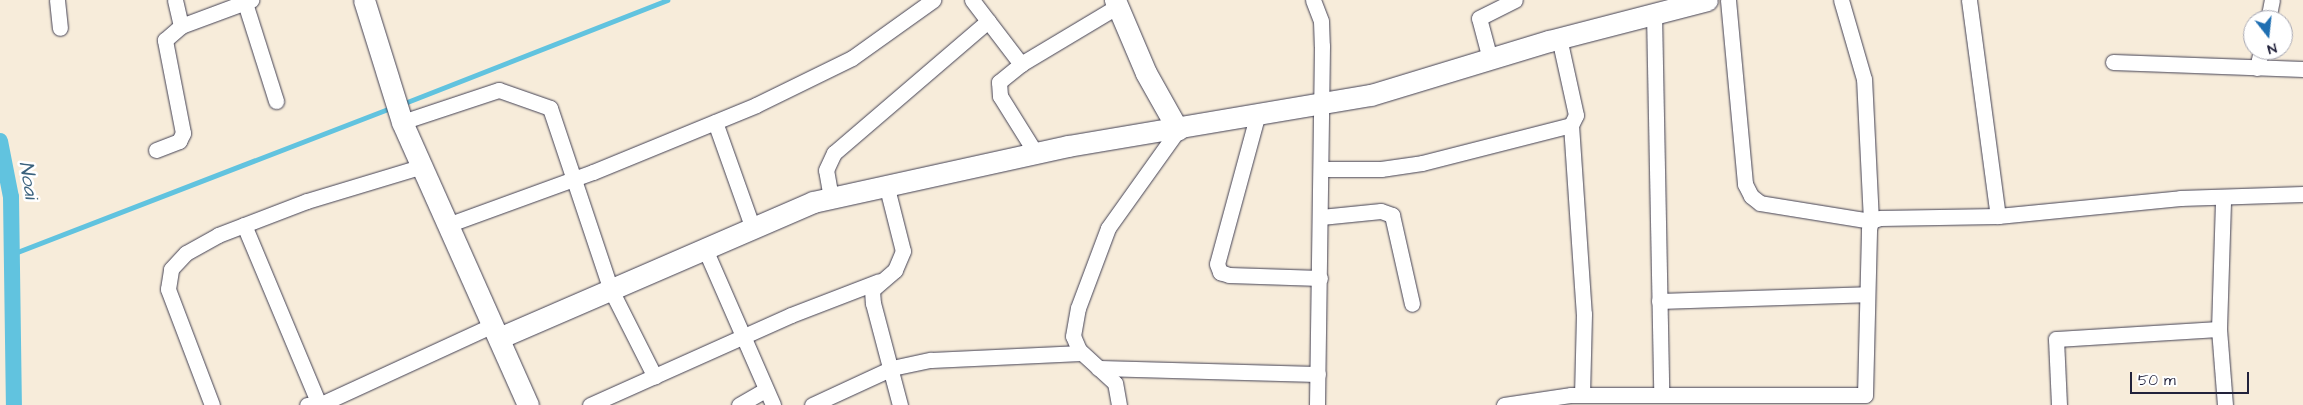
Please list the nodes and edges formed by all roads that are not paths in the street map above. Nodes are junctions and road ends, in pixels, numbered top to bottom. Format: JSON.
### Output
{"nodes":[{"id":1,"x":57,"y":0,"type":"edge"},
{"id":2,"x":175,"y":0,"type":"edge"},
{"id":3,"x":364,"y":0,"type":"edge"},
{"id":4,"x":933,"y":0,"type":"edge"},
{"id":5,"x":972,"y":0,"type":"edge"},
{"id":6,"x":1515,"y":0,"type":"edge"},
{"id":7,"x":1707,"y":0,"type":"edge"},
{"id":8,"x":1728,"y":0,"type":"edge"},
{"id":9,"x":1841,"y":0,"type":"edge"},
{"id":10,"x":1968,"y":0,"type":"edge"},
{"id":11,"x":248,"y":1,"type":"edge"},
{"id":12,"x":1314,"y":1,"type":"edge"},
{"id":13,"x":1116,"y":3,"type":"edge"},
{"id":14,"x":1654,"y":13,"type":"junction"},
{"id":15,"x":988,"y":21,"type":"junction"},
{"id":16,"x":181,"y":26,"type":"junction"},
{"id":17,"x":60,"y":28,"type":"dead end"},
{"id":18,"x":1559,"y":38,"type":"junction"},
{"id":19,"x":1490,"y":59,"type":"junction"},
{"id":20,"x":2259,"y":60,"type":"edge"},
{"id":21,"x":2113,"y":62,"type":"dead end"},
{"id":22,"x":1021,"y":64,"type":"junction"},
{"id":23,"x":2257,"y":68,"type":"junction"},
{"id":24,"x":2303,"y":68,"type":"edge"},
{"id":25,"x":276,"y":101,"type":"dead end"},
{"id":26,"x":1319,"y":103,"type":"junction"},
{"id":27,"x":1258,"y":113,"type":"junction"},
{"id":28,"x":402,"y":122,"type":"junction"},
{"id":29,"x":715,"y":122,"type":"junction"},
{"id":30,"x":1571,"y":125,"type":"junction"},
{"id":31,"x":1178,"y":130,"type":"junction"},
{"id":32,"x":156,"y":150,"type":"dead end"},
{"id":33,"x":1035,"y":152,"type":"junction"},
{"id":34,"x":423,"y":166,"type":"junction"},
{"id":35,"x":1321,"y":169,"type":"junction"},
{"id":36,"x":573,"y":179,"type":"junction"},
{"id":37,"x":886,"y":184,"type":"junction"},
{"id":38,"x":2303,"y":194,"type":"edge"},
{"id":39,"x":832,"y":198,"type":"junction"},
{"id":40,"x":2223,"y":200,"type":"junction"},
{"id":41,"x":1998,"y":216,"type":"junction"},
{"id":42,"x":1321,"y":217,"type":"junction"},
{"id":43,"x":1871,"y":221,"type":"junction"},
{"id":44,"x":450,"y":224,"type":"junction"},
{"id":45,"x":244,"y":225,"type":"junction"},
{"id":46,"x":752,"y":226,"type":"junction"},
{"id":47,"x":705,"y":249,"type":"junction"},
{"id":48,"x":1320,"y":278,"type":"junction"},
{"id":49,"x":879,"y":281,"type":"junction"},
{"id":50,"x":610,"y":290,"type":"junction"},
{"id":51,"x":1866,"y":294,"type":"junction"},
{"id":52,"x":1659,"y":301,"type":"junction"},
{"id":53,"x":1412,"y":304,"type":"dead end"},
{"id":54,"x":2219,"y":328,"type":"junction"},
{"id":55,"x":496,"y":332,"type":"junction"},
{"id":56,"x":742,"y":338,"type":"junction"},
{"id":57,"x":1081,"y":353,"type":"junction"},
{"id":58,"x":892,"y":368,"type":"junction"},
{"id":59,"x":1098,"y":368,"type":"junction"},
{"id":60,"x":1318,"y":374,"type":"junction"},
{"id":61,"x":654,"y":377,"type":"junction"},
{"id":62,"x":765,"y":390,"type":"junction"},
{"id":63,"x":1582,"y":395,"type":"junction"},
{"id":64,"x":1653,"y":398,"type":"edge"},
{"id":65,"x":1764,"y":400,"type":"edge"},
{"id":66,"x":1865,"y":400,"type":"edge"},
{"id":67,"x":315,"y":404,"type":"edge"},
{"id":68,"x":212,"y":405,"type":"edge"},
{"id":69,"x":528,"y":405,"type":"edge"},
{"id":70,"x":590,"y":405,"type":"edge"},
{"id":71,"x":739,"y":405,"type":"edge"},
{"id":72,"x":772,"y":405,"type":"edge"},
{"id":73,"x":812,"y":405,"type":"edge"},
{"id":74,"x":900,"y":405,"type":"edge"},
{"id":75,"x":1119,"y":405,"type":"edge"},
{"id":76,"x":1317,"y":405,"type":"edge"},
{"id":77,"x":1506,"y":405,"type":"edge"},
{"id":78,"x":2059,"y":405,"type":"edge"},
{"id":79,"x":2224,"y":405,"type":"edge"}],
"edges":[{"from":1,"to":17,"type":"street"},
{"from":2,"to":16,"type":"street"},
{"from":3,"to":28,"type":"street"},
{"from":4,"to":29,"type":"street"},
{"from":5,"to":15,"type":"street"},
{"from":6,"to":19,"type":"street"},
{"from":7,"to":14,"type":"street"},
{"from":8,"to":43,"type":"street"},
{"from":9,"to":43,"type":"street"},
{"from":10,"to":41,"type":"street"},
{"from":11,"to":16,"type":"street"},
{"from":11,"to":25,"type":"street"},
{"from":12,"to":26,"type":"street"},
{"from":13,"to":22,"type":"street"},
{"from":13,"to":31,"type":"street"},
{"from":14,"to":18,"type":"street"},
{"from":14,"to":52,"type":"street"},
{"from":15,"to":22,"type":"street"},
{"from":15,"to":39,"type":"street"},
{"from":16,"to":32,"type":"street"},
{"from":18,"to":19,"type":"street"},
{"from":18,"to":30,"type":"street"},
{"from":19,"to":26,"type":"street"},
{"from":20,"to":23,"type":"street"},
{"from":21,"to":23,"type":"street"},
{"from":22,"to":33,"type":"street"},
{"from":23,"to":24,"type":"street"},
{"from":26,"to":27,"type":"street"},
{"from":26,"to":35,"type":"street"},
{"from":27,"to":31,"type":"street"},
{"from":27,"to":48,"type":"street"},
{"from":28,"to":34,"type":"street"},
{"from":28,"to":36,"type":"street"},
{"from":29,"to":36,"type":"street"},
{"from":29,"to":46,"type":"street"},
{"from":30,"to":35,"type":"street"},
{"from":30,"to":63,"type":"street"},
{"from":31,"to":33,"type":"street"},
{"from":31,"to":57,"type":"street"},
{"from":33,"to":37,"type":"street"},
{"from":34,"to":44,"type":"street"},
{"from":34,"to":45,"type":"street"},
{"from":35,"to":42,"type":"street"},
{"from":36,"to":44,"type":"street"},
{"from":36,"to":50,"type":"street"},
{"from":37,"to":39,"type":"street"},
{"from":37,"to":49,"type":"street"},
{"from":38,"to":40,"type":"street"},
{"from":39,"to":46,"type":"street"},
{"from":40,"to":41,"type":"street"},
{"from":40,"to":54,"type":"street"},
{"from":41,"to":43,"type":"street"},
{"from":42,"to":48,"type":"street"},
{"from":42,"to":53,"type":"street"},
{"from":43,"to":51,"type":"street"},
{"from":44,"to":55,"type":"street"},
{"from":45,"to":67,"type":"street"},
{"from":45,"to":68,"type":"street"},
{"from":46,"to":47,"type":"street"},
{"from":47,"to":50,"type":"street"},
{"from":47,"to":56,"type":"street"},
{"from":48,"to":60,"type":"street"},
{"from":49,"to":56,"type":"street"},
{"from":49,"to":58,"type":"street"},
{"from":50,"to":55,"type":"street"},
{"from":50,"to":61,"type":"street"},
{"from":51,"to":52,"type":"street"},
{"from":51,"to":66,"type":"street"},
{"from":52,"to":64,"type":"street"},
{"from":54,"to":78,"type":"street"},
{"from":54,"to":79,"type":"street"},
{"from":55,"to":67,"type":"street"},
{"from":55,"to":69,"type":"street"},
{"from":56,"to":61,"type":"street"},
{"from":56,"to":62,"type":"street"},
{"from":57,"to":58,"type":"street"},
{"from":57,"to":59,"type":"street"},
{"from":58,"to":73,"type":"street"},
{"from":58,"to":74,"type":"street"},
{"from":59,"to":60,"type":"street"},
{"from":59,"to":75,"type":"street"},
{"from":60,"to":76,"type":"street"},
{"from":61,"to":70,"type":"street"},
{"from":62,"to":71,"type":"street"},
{"from":62,"to":72,"type":"street"},
{"from":63,"to":64,"type":"street"},
{"from":63,"to":77,"type":"street"},
{"from":64,"to":65,"type":"street"},
{"from":65,"to":66,"type":"street"}]}
